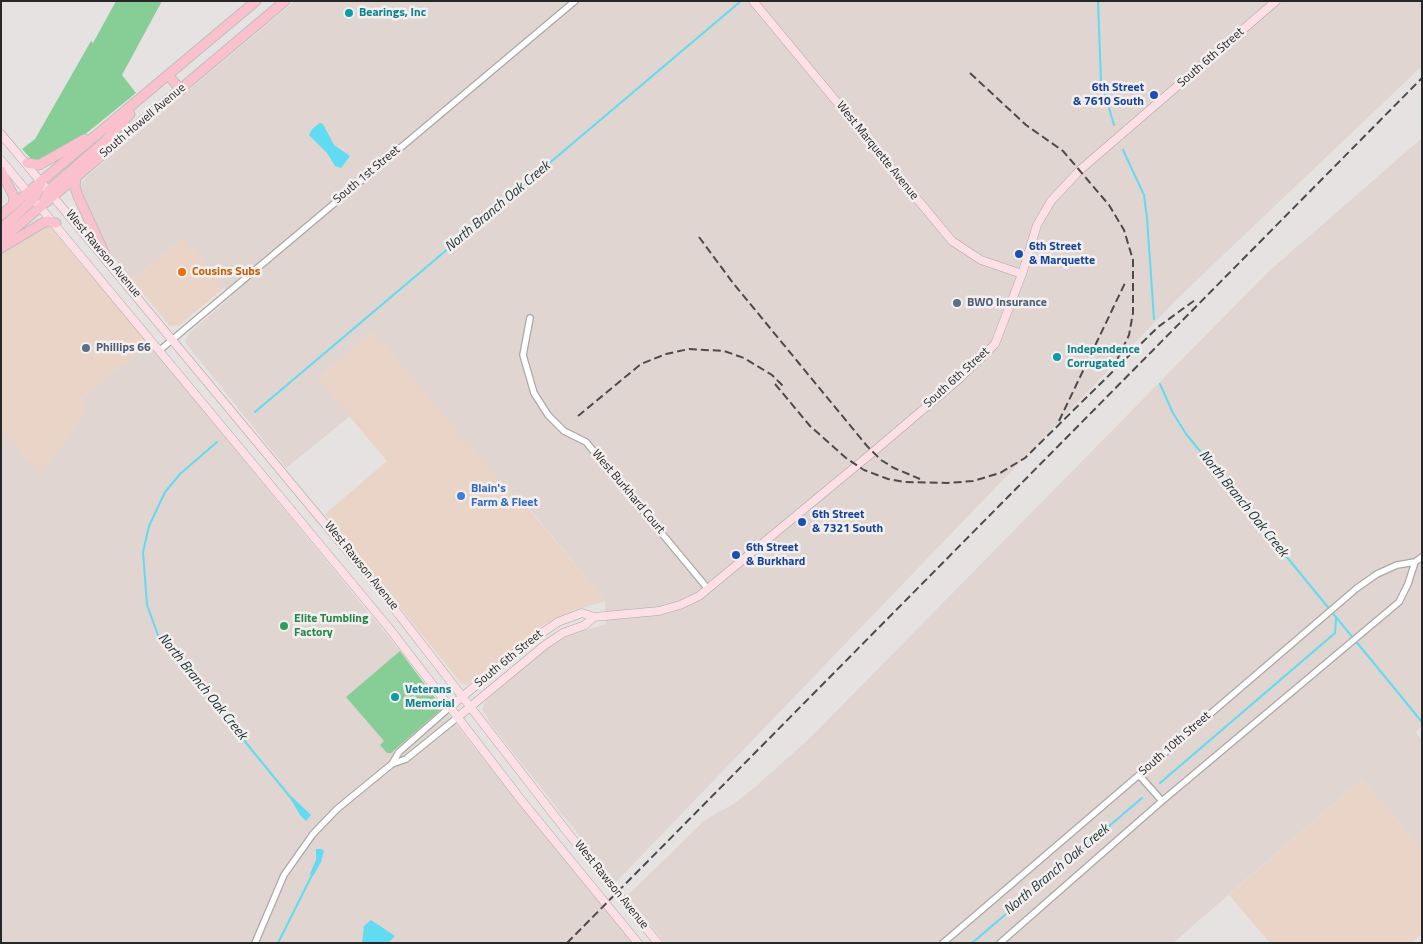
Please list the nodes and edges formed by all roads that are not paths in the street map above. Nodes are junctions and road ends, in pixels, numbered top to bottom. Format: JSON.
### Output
{"nodes":[{"id":1,"x":256,"y":1,"type":"edge"},
{"id":2,"x":285,"y":1,"type":"edge"},
{"id":3,"x":575,"y":1,"type":"edge"},
{"id":4,"x":753,"y":1,"type":"edge"},
{"id":5,"x":1276,"y":1,"type":"edge"},
{"id":6,"x":168,"y":75,"type":"junction"},
{"id":7,"x":181,"y":90,"type":"junction"},
{"id":8,"x":144,"y":96,"type":"junction"},
{"id":9,"x":115,"y":121,"type":"junction"},
{"id":10,"x":1,"y":134,"type":"edge"},
{"id":11,"x":1,"y":160,"type":"edge"},
{"id":12,"x":28,"y":163,"type":"junction"},
{"id":13,"x":1,"y":171,"type":"edge"},
{"id":14,"x":76,"y":178,"type":"junction"},
{"id":15,"x":42,"y":181,"type":"junction"},
{"id":16,"x":52,"y":193,"type":"junction"},
{"id":17,"x":32,"y":195,"type":"junction"},
{"id":18,"x":13,"y":205,"type":"junction"},
{"id":19,"x":42,"y":206,"type":"junction"},
{"id":20,"x":1,"y":215,"type":"edge"},
{"id":21,"x":56,"y":223,"type":"junction"},
{"id":22,"x":1,"y":228,"type":"edge"},
{"id":23,"x":1,"y":240,"type":"edge"},
{"id":24,"x":1,"y":248,"type":"edge"},
{"id":25,"x":108,"y":261,"type":"junction"},
{"id":26,"x":1022,"y":274,"type":"junction"},
{"id":27,"x":530,"y":318,"type":"dead end"},
{"id":28,"x":173,"y":338,"type":"junction"},
{"id":29,"x":160,"y":350,"type":"junction"},
{"id":30,"x":305,"y":499,"type":"junction"},
{"id":31,"x":292,"y":510,"type":"junction"},
{"id":32,"x":1422,"y":557,"type":"edge"},
{"id":33,"x":1415,"y":562,"type":"junction"},
{"id":34,"x":708,"y":589,"type":"junction"},
{"id":35,"x":594,"y":617,"type":"junction"},
{"id":36,"x":464,"y":696,"type":"junction"},
{"id":37,"x":471,"y":706,"type":"junction"},
{"id":38,"x":450,"y":707,"type":"junction"},
{"id":39,"x":458,"y":717,"type":"junction"},
{"id":40,"x":392,"y":764,"type":"junction"},
{"id":41,"x":1139,"y":775,"type":"junction"},
{"id":42,"x":1162,"y":801,"type":"junction"},
{"id":43,"x":255,"y":943,"type":"edge"},
{"id":44,"x":638,"y":943,"type":"edge"},
{"id":45,"x":658,"y":943,"type":"edge"},
{"id":46,"x":943,"y":943,"type":"edge"},
{"id":47,"x":1000,"y":943,"type":"edge"}],
"edges":[{"from":1,"to":6,"type":"main road","name":"South Howell Avenue"},
{"from":2,"to":7,"type":"main road","name":"South Howell Avenue"},
{"from":3,"to":28,"type":"street","name":"South 1st Street"},
{"from":4,"to":26,"type":"main road","name":"West Marquette Avenue"},
{"from":5,"to":26,"type":"main road","name":"South 6th Street"},
{"from":6,"to":7,"type":"main road"},
{"from":6,"to":8,"type":"main road","name":"South Howell Avenue"},
{"from":7,"to":14,"type":"main road","name":"South Howell Avenue"},
{"from":8,"to":9,"type":"main road","name":"South Howell Avenue"},
{"from":8,"to":16,"type":"main road"},
{"from":9,"to":12,"type":"main road"},
{"from":9,"to":15,"type":"main road","name":"South Howell Avenue"},
{"from":10,"to":12,"type":"main road","name":"West Rawson Avenue"},
{"from":11,"to":17,"type":"main road","name":"West Rawson Avenue"},
{"from":12,"to":15,"type":"main road","name":"West Rawson Avenue"},
{"from":13,"to":18,"type":"main road"},
{"from":14,"to":16,"type":"main road","name":"South Howell Avenue"},
{"from":14,"to":25,"type":"main road"},
{"from":15,"to":16,"type":"main road","name":"West Rawson Avenue"},
{"from":15,"to":17,"type":"main road","name":"South Howell Avenue"},
{"from":16,"to":19,"type":"main road","name":"South Howell Avenue"},
{"from":16,"to":25,"type":"main road","name":"West Rawson Avenue"},
{"from":17,"to":18,"type":"main road","name":"South Howell Avenue"},
{"from":17,"to":19,"type":"main road","name":"West Rawson Avenue"},
{"from":17,"to":22,"type":"main road"},
{"from":18,"to":20,"type":"main road","name":"South Howell Avenue"},
{"from":19,"to":21,"type":"main road","name":"West Rawson Avenue"},
{"from":19,"to":23,"type":"main road","name":"South Howell Avenue"},
{"from":21,"to":24,"type":"main road"},
{"from":21,"to":29,"type":"main road","name":"West Rawson Avenue"},
{"from":25,"to":28,"type":"main road","name":"West Rawson Avenue"},
{"from":26,"to":34,"type":"main road","name":"South 6th Street"},
{"from":27,"to":34,"type":"street","name":"West Burkhard Court"},
{"from":28,"to":29,"type":"street","name":"South 1st Street"},
{"from":28,"to":30,"type":"main road","name":"West Rawson Avenue"},
{"from":29,"to":31,"type":"main road","name":"West Rawson Avenue"},
{"from":30,"to":31,"type":"main road"},
{"from":30,"to":36,"type":"main road","name":"West Rawson Avenue"},
{"from":31,"to":38,"type":"main road","name":"West Rawson Avenue"},
{"from":32,"to":33,"type":"street","name":"South 10th Street"},
{"from":33,"to":41,"type":"street","name":"South 10th Street"},
{"from":33,"to":42,"type":"street"},
{"from":34,"to":35,"type":"main road","name":"South 6th Street"},
{"from":35,"to":36,"type":"main road","name":"South 6th Street"},
{"from":35,"to":37,"type":"main road","name":"South 6th Street"},
{"from":36,"to":37,"type":"main road","name":"West Rawson Avenue"},
{"from":36,"to":38,"type":"main road","name":"South 6th Street"},
{"from":37,"to":39,"type":"main road","name":"South 6th Street"},
{"from":37,"to":45,"type":"main road","name":"West Rawson Avenue"},
{"from":38,"to":39,"type":"main road","name":"West Rawson Avenue"},
{"from":38,"to":40,"type":"street","name":"South 6th Street"},
{"from":39,"to":40,"type":"street","name":"South 6th Street"},
{"from":39,"to":44,"type":"main road","name":"West Rawson Avenue"},
{"from":40,"to":43,"type":"street","name":"South 6th Street"},
{"from":41,"to":42,"type":"street"},
{"from":41,"to":46,"type":"street","name":"South 10th Street"},
{"from":42,"to":47,"type":"street"}]}
